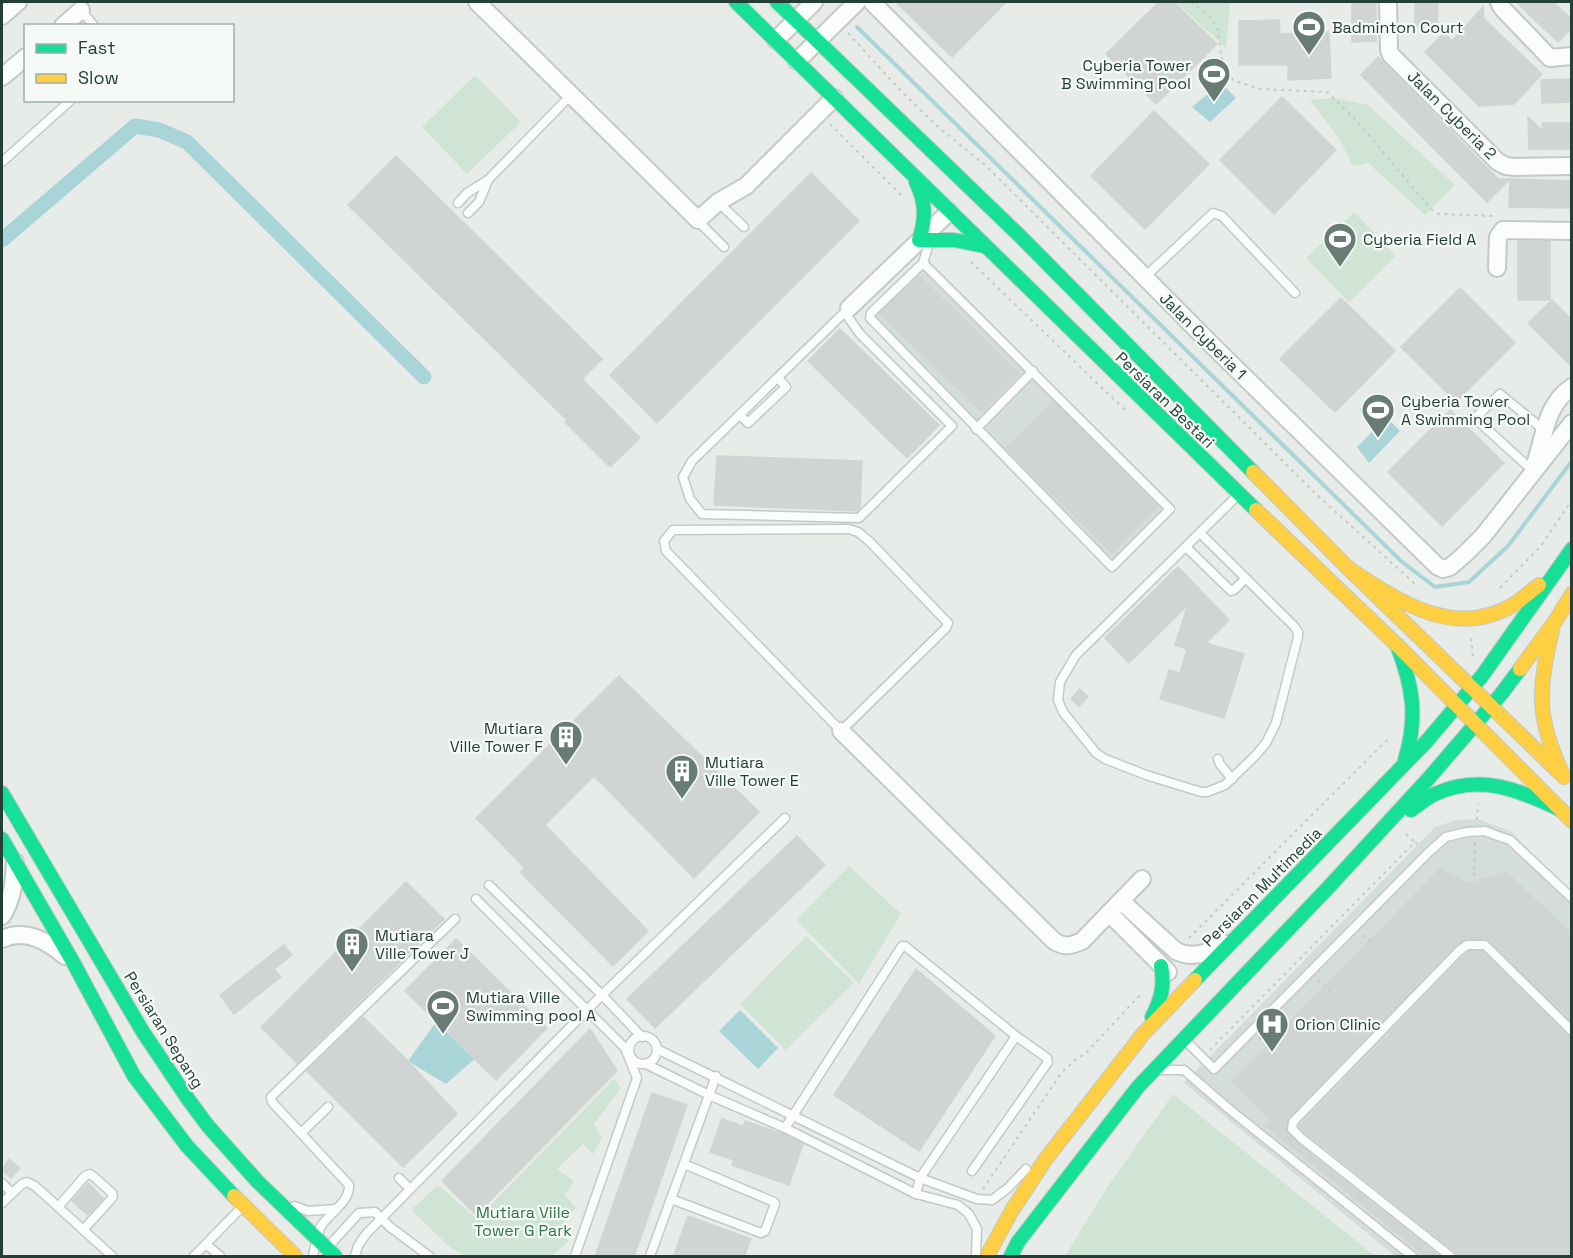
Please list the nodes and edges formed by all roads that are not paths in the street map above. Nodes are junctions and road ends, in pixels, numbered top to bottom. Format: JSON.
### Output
{"nodes":[{"id":1,"x":18,"y":2,"type":"edge"},
{"id":2,"x":477,"y":2,"type":"edge"},
{"id":3,"x":736,"y":2,"type":"edge"},
{"id":4,"x":777,"y":2,"type":"edge"},
{"id":5,"x":814,"y":2,"type":"edge"},
{"id":6,"x":857,"y":2,"type":"edge"},
{"id":7,"x":872,"y":2,"type":"edge"},
{"id":8,"x":1388,"y":2,"type":"edge"},
{"id":9,"x":1500,"y":2,"type":"edge"},
{"id":10,"x":81,"y":10,"type":"joint"},
{"id":11,"x":2,"y":16,"type":"edge"},
{"id":12,"x":796,"y":19,"type":"junction"},
{"id":13,"x":65,"y":24,"type":"edge"},
{"id":14,"x":92,"y":24,"type":"edge"},
{"id":15,"x":776,"y":40,"type":"junction"},
{"id":16,"x":817,"y":41,"type":"junction"},
{"id":17,"x":1572,"y":57,"type":"edge"},
{"id":18,"x":24,"y":59,"type":"edge"},
{"id":19,"x":797,"y":61,"type":"junction"},
{"id":20,"x":2,"y":77,"type":"edge"},
{"id":21,"x":571,"y":95,"type":"junction"},
{"id":22,"x":834,"y":98,"type":"junction"},
{"id":23,"x":69,"y":102,"type":"edge"},
{"id":24,"x":921,"y":141,"type":"junction"},
{"id":25,"x":2,"y":162,"type":"edge"},
{"id":26,"x":1572,"y":166,"type":"edge"},
{"id":27,"x":915,"y":178,"type":"junction"},
{"id":28,"x":488,"y":180,"type":"junction"},
{"id":29,"x":718,"y":202,"type":"junction"},
{"id":30,"x":458,"y":203,"type":"dead end"},
{"id":31,"x":958,"y":203,"type":"junction"},
{"id":32,"x":468,"y":213,"type":"dead end"},
{"id":33,"x":696,"y":219,"type":"junction"},
{"id":34,"x":744,"y":227,"type":"dead end"},
{"id":35,"x":1572,"y":231,"type":"edge"},
{"id":36,"x":1022,"y":238,"type":"junction"},
{"id":37,"x":925,"y":240,"type":"junction"},
{"id":38,"x":984,"y":246,"type":"junction"},
{"id":39,"x":724,"y":247,"type":"dead end"},
{"id":40,"x":924,"y":263,"type":"junction"},
{"id":41,"x":1497,"y":268,"type":"dead end"},
{"id":42,"x":886,"y":272,"type":"junction"},
{"id":43,"x":1144,"y":277,"type":"junction"},
{"id":44,"x":900,"y":284,"type":"junction"},
{"id":45,"x":1295,"y":293,"type":"dead end"},
{"id":46,"x":849,"y":308,"type":"junction"},
{"id":47,"x":1033,"y":371,"type":"junction"},
{"id":48,"x":1572,"y":387,"type":"edge"},
{"id":49,"x":1572,"y":423,"type":"edge"},
{"id":50,"x":976,"y":429,"type":"junction"},
{"id":51,"x":1545,"y":431,"type":"junction"},
{"id":52,"x":1533,"y":471,"type":"junction"},
{"id":53,"x":1239,"y":495,"type":"junction"},
{"id":54,"x":1200,"y":533,"type":"junction"},
{"id":55,"x":1186,"y":546,"type":"junction"},
{"id":56,"x":1572,"y":549,"type":"edge"},
{"id":57,"x":1348,"y":568,"type":"junction"},
{"id":58,"x":1246,"y":578,"type":"junction"},
{"id":59,"x":1572,"y":594,"type":"edge"},
{"id":60,"x":1556,"y":620,"type":"junction"},
{"id":61,"x":1397,"y":645,"type":"junction"},
{"id":62,"x":1472,"y":689,"type":"junction"},
{"id":63,"x":1458,"y":706,"type":"junction"},
{"id":64,"x":1491,"y":706,"type":"junction"},
{"id":65,"x":1475,"y":724,"type":"junction"},
{"id":66,"x":841,"y":731,"type":"junction"},
{"id":67,"x":1218,"y":759,"type":"dead end"},
{"id":68,"x":1402,"y":769,"type":"junction"},
{"id":69,"x":1232,"y":779,"type":"junction"},
{"id":70,"x":1568,"y":781,"type":"edge"},
{"id":71,"x":2,"y":793,"type":"edge"},
{"id":72,"x":1561,"y":810,"type":"junction"},
{"id":73,"x":784,"y":818,"type":"dead end"},
{"id":74,"x":1572,"y":821,"type":"edge"},
{"id":75,"x":1383,"y":829,"type":"junction"},
{"id":76,"x":2,"y":839,"type":"edge"},
{"id":77,"x":15,"y":862,"type":"junction"},
{"id":78,"x":489,"y":885,"type":"dead end"},
{"id":79,"x":1572,"y":898,"type":"edge"},
{"id":80,"x":476,"y":899,"type":"dead end"},
{"id":81,"x":1115,"y":907,"type":"junction"},
{"id":82,"x":2,"y":916,"type":"edge"},
{"id":83,"x":455,"y":919,"type":"dead end"},
{"id":84,"x":1246,"y":927,"type":"junction"},
{"id":85,"x":1154,"y":932,"type":"junction"},
{"id":86,"x":1088,"y":934,"type":"junction"},
{"id":87,"x":2,"y":939,"type":"edge"},
{"id":88,"x":1137,"y":942,"type":"junction"},
{"id":89,"x":1273,"y":945,"type":"junction"},
{"id":90,"x":73,"y":962,"type":"junction"},
{"id":91,"x":1161,"y":966,"type":"junction"},
{"id":92,"x":602,"y":995,"type":"junction"},
{"id":93,"x":1196,"y":995,"type":"junction"},
{"id":94,"x":587,"y":1010,"type":"junction"},
{"id":95,"x":1572,"y":1031,"type":"edge"},
{"id":96,"x":1143,"y":1034,"type":"junction"},
{"id":97,"x":1016,"y":1036,"type":"junction"},
{"id":98,"x":642,"y":1037,"type":"junction"},
{"id":99,"x":1182,"y":1048,"type":"junction"},
{"id":100,"x":657,"y":1049,"type":"junction"},
{"id":101,"x":627,"y":1050,"type":"junction"},
{"id":102,"x":646,"y":1064,"type":"junction"},
{"id":103,"x":1152,"y":1072,"type":"junction"},
{"id":104,"x":1188,"y":1073,"type":"junction"},
{"id":105,"x":716,"y":1076,"type":"junction"},
{"id":106,"x":709,"y":1095,"type":"junction"},
{"id":107,"x":328,"y":1107,"type":"dead end"},
{"id":108,"x":792,"y":1114,"type":"junction"},
{"id":109,"x":785,"y":1128,"type":"junction"},
{"id":110,"x":301,"y":1133,"type":"junction"},
{"id":111,"x":1063,"y":1138,"type":"junction"},
{"id":112,"x":684,"y":1164,"type":"junction"},
{"id":113,"x":972,"y":1171,"type":"dead end"},
{"id":114,"x":399,"y":1178,"type":"dead end"},
{"id":115,"x":920,"y":1178,"type":"junction"},
{"id":116,"x":2,"y":1183,"type":"edge"},
{"id":117,"x":410,"y":1189,"type":"junction"},
{"id":118,"x":11,"y":1192,"type":"junction"},
{"id":119,"x":916,"y":1194,"type":"junction"},
{"id":120,"x":274,"y":1198,"type":"junction"},
{"id":121,"x":671,"y":1199,"type":"junction"},
{"id":122,"x":2,"y":1203,"type":"edge"},
{"id":123,"x":243,"y":1206,"type":"junction"},
{"id":124,"x":58,"y":1207,"type":"junction"},
{"id":125,"x":336,"y":1209,"type":"junction"},
{"id":126,"x":381,"y":1218,"type":"junction"},
{"id":127,"x":84,"y":1229,"type":"junction"},
{"id":128,"x":207,"y":1245,"type":"junction"},
{"id":129,"x":326,"y":1248,"type":"edge"},
{"id":130,"x":112,"y":1257,"type":"edge"},
{"id":131,"x":194,"y":1257,"type":"edge"},
{"id":132,"x":220,"y":1257,"type":"edge"},
{"id":133,"x":295,"y":1257,"type":"edge"},
{"id":134,"x":313,"y":1257,"type":"edge"},
{"id":135,"x":356,"y":1257,"type":"edge"},
{"id":136,"x":429,"y":1257,"type":"edge"},
{"id":137,"x":575,"y":1257,"type":"edge"},
{"id":138,"x":650,"y":1257,"type":"edge"},
{"id":139,"x":976,"y":1257,"type":"edge"},
{"id":140,"x":987,"y":1257,"type":"edge"},
{"id":141,"x":1011,"y":1257,"type":"edge"},
{"id":142,"x":1412,"y":1257,"type":"edge"},
{"id":143,"x":1450,"y":1257,"type":"edge"}],
"edges":[{"from":1,"to":11,"type":"street"},
{"from":2,"to":21,"type":"street"},
{"from":3,"to":15,"type":"main road","name":"Persiaran Bestari"},
{"from":4,"to":12,"type":"main road","name":"Persiaran Bestari"},
{"from":5,"to":12,"type":"street"},
{"from":6,"to":16,"type":"street"},
{"from":7,"to":43,"type":"street","name":"Jalan Cyberia 1"},
{"from":8,"to":26,"type":"street","name":"Jalan Cyberia 2"},
{"from":9,"to":17,"type":"street"},
{"from":10,"to":13,"type":"street"},
{"from":10,"to":14,"type":"lane"},
{"from":12,"to":15,"type":"street"},
{"from":12,"to":16,"type":"main road","name":"Persiaran Bestari"},
{"from":15,"to":19,"type":"main road","name":"Persiaran Bestari"},
{"from":16,"to":19,"type":"street"},
{"from":16,"to":24,"type":"main road","name":"Persiaran Bestari"},
{"from":18,"to":20,"type":"street"},
{"from":19,"to":22,"type":"main road","name":"Persiaran Bestari"},
{"from":21,"to":28,"type":"lane"},
{"from":21,"to":33,"type":"street"},
{"from":22,"to":27,"type":"main road","name":"Persiaran Bestari"},
{"from":22,"to":29,"type":"street"},
{"from":23,"to":25,"type":"lane"},
{"from":24,"to":31,"type":"main road"},
{"from":24,"to":36,"type":"main road","name":"Persiaran Bestari"},
{"from":27,"to":31,"type":"main road","name":"Persiaran Bestari"},
{"from":27,"to":37,"type":"main road"},
{"from":28,"to":30,"type":"lane"},
{"from":28,"to":32,"type":"lane"},
{"from":29,"to":33,"type":"street"},
{"from":29,"to":34,"type":"lane"},
{"from":31,"to":36,"type":"main road"},
{"from":31,"to":37,"type":"street"},
{"from":31,"to":38,"type":"main road","name":"Persiaran Bestari"},
{"from":33,"to":39,"type":"lane"},
{"from":35,"to":41,"type":"street"},
{"from":36,"to":57,"type":"main road","name":"Persiaran Bestari"},
{"from":37,"to":38,"type":"main road"},
{"from":37,"to":40,"type":"lane"},
{"from":37,"to":42,"type":"street"},
{"from":38,"to":53,"type":"main road","name":"Persiaran Bestari"},
{"from":40,"to":44,"type":"lane"},
{"from":40,"to":47,"type":"lane"},
{"from":42,"to":44,"type":"lane"},
{"from":42,"to":46,"type":"street"},
{"from":43,"to":45,"type":"lane"},
{"from":43,"to":52,"type":"street","name":"Jalan Cyberia 1"},
{"from":44,"to":50,"type":"lane"},
{"from":46,"to":46,"type":"lane"},
{"from":47,"to":50,"type":"lane"},
{"from":47,"to":50,"type":"lane"},
{"from":48,"to":51,"type":"street","name":"Jalan Cyberia 1"},
{"from":49,"to":52,"type":"street","name":"Jalan Cyberia 1"},
{"from":51,"to":52,"type":"street","name":"Jalan Cyberia 1"},
{"from":51,"to":52,"type":"lane"},
{"from":53,"to":54,"type":"lane"},
{"from":53,"to":61,"type":"main road","name":"Persiaran Bestari"},
{"from":54,"to":55,"type":"lane"},
{"from":54,"to":58,"type":"lane"},
{"from":55,"to":58,"type":"lane"},
{"from":55,"to":69,"type":"lane"},
{"from":56,"to":57,"type":"main road"},
{"from":56,"to":62,"type":"main road","name":"Persiaran Multimedia"},
{"from":57,"to":62,"type":"main road","name":"Persiaran Bestari"},
{"from":58,"to":69,"type":"lane"},
{"from":59,"to":60,"type":"main road"},
{"from":60,"to":64,"type":"main road"},
{"from":60,"to":70,"type":"main road"},
{"from":61,"to":63,"type":"main road","name":"Persiaran Bestari"},
{"from":61,"to":68,"type":"main road"},
{"from":62,"to":63,"type":"main road","name":"Persiaran Multimedia"},
{"from":62,"to":64,"type":"main road","name":"Persiaran Bestari"},
{"from":63,"to":65,"type":"main road","name":"Persiaran Bestari"},
{"from":63,"to":68,"type":"main road","name":"Persiaran Multimedia"},
{"from":64,"to":65,"type":"main road"},
{"from":64,"to":70,"type":"main road","name":"Persiaran Bestari"},
{"from":65,"to":72,"type":"main road","name":"Persiaran Bestari"},
{"from":65,"to":75,"type":"main road"},
{"from":66,"to":66,"type":"lane"},
{"from":66,"to":86,"type":"street"},
{"from":67,"to":69,"type":"lane"},
{"from":68,"to":84,"type":"main road","name":"Persiaran Multimedia"},
{"from":71,"to":120,"type":"main road","name":"Persiaran Sepang"},
{"from":72,"to":74,"type":"main road","name":"Persiaran Bestari"},
{"from":72,"to":75,"type":"main road"},
{"from":73,"to":92,"type":"lane"},
{"from":75,"to":89,"type":"main road"},
{"from":76,"to":77,"type":"main road"},
{"from":77,"to":82,"type":"street"},
{"from":77,"to":90,"type":"main road"},
{"from":78,"to":92,"type":"lane"},
{"from":79,"to":99,"type":"lane"},
{"from":80,"to":94,"type":"lane"},
{"from":81,"to":85,"type":"street"},
{"from":81,"to":85,"type":"street"},
{"from":81,"to":86,"type":"street"},
{"from":81,"to":88,"type":"street"},
{"from":83,"to":110,"type":"lane"},
{"from":84,"to":85,"type":"street"},
{"from":84,"to":93,"type":"main road","name":"Persiaran Multimedia"},
{"from":86,"to":88,"type":"street"},
{"from":87,"to":90,"type":"street"},
{"from":88,"to":91,"type":"street"},
{"from":89,"to":93,"type":"main road"},
{"from":89,"to":99,"type":"main road"},
{"from":90,"to":123,"type":"main road"},
{"from":91,"to":93,"type":"street"},
{"from":91,"to":96,"type":"main road"},
{"from":92,"to":94,"type":"lane"},
{"from":92,"to":98,"type":"lane"},
{"from":93,"to":96,"type":"main road","name":"Persiaran Multimedia"},
{"from":94,"to":101,"type":"lane"},
{"from":94,"to":117,"type":"lane"},
{"from":95,"to":143,"type":"lane"},
{"from":96,"to":111,"type":"main road","name":"Persiaran Multimedia"},
{"from":97,"to":108,"type":"lane"},
{"from":97,"to":113,"type":"lane"},
{"from":97,"to":115,"type":"lane"},
{"from":98,"to":100,"type":"lane"},
{"from":98,"to":101,"type":"lane"},
{"from":99,"to":103,"type":"main road"},
{"from":99,"to":104,"type":"lane"},
{"from":100,"to":102,"type":"lane"},
{"from":100,"to":105,"type":"lane"},
{"from":101,"to":102,"type":"lane"},
{"from":101,"to":137,"type":"lane"},
{"from":102,"to":106,"type":"lane"},
{"from":103,"to":104,"type":"lane"},
{"from":103,"to":141,"type":"main road"},
{"from":104,"to":142,"type":"lane"},
{"from":105,"to":106,"type":"lane"},
{"from":105,"to":108,"type":"lane"},
{"from":106,"to":109,"type":"lane"},
{"from":106,"to":112,"type":"lane"},
{"from":107,"to":110,"type":"lane"},
{"from":108,"to":109,"type":"lane"},
{"from":108,"to":115,"type":"lane"},
{"from":109,"to":119,"type":"lane"},
{"from":110,"to":125,"type":"lane"},
{"from":111,"to":115,"type":"lane"},
{"from":111,"to":140,"type":"main road","name":"Persiaran Multimedia"},
{"from":112,"to":121,"type":"lane"},
{"from":112,"to":121,"type":"lane"},
{"from":114,"to":117,"type":"lane"},
{"from":115,"to":119,"type":"lane"},
{"from":116,"to":118,"type":"lane"},
{"from":117,"to":126,"type":"lane"},
{"from":118,"to":122,"type":"lane"},
{"from":118,"to":124,"type":"lane"},
{"from":119,"to":139,"type":"lane"},
{"from":120,"to":125,"type":"lane"},
{"from":120,"to":129,"type":"main road","name":"Persiaran Sepang"},
{"from":121,"to":138,"type":"lane"},
{"from":123,"to":128,"type":"lane"},
{"from":123,"to":133,"type":"main road"},
{"from":124,"to":127,"type":"lane"},
{"from":124,"to":127,"type":"lane"},
{"from":125,"to":129,"type":"lane"},
{"from":126,"to":129,"type":"lane"},
{"from":126,"to":135,"type":"lane"},
{"from":126,"to":136,"type":"lane"},
{"from":127,"to":130,"type":"lane"},
{"from":128,"to":131,"type":"lane"},
{"from":128,"to":132,"type":"lane"},
{"from":129,"to":134,"type":"lane"}]}
